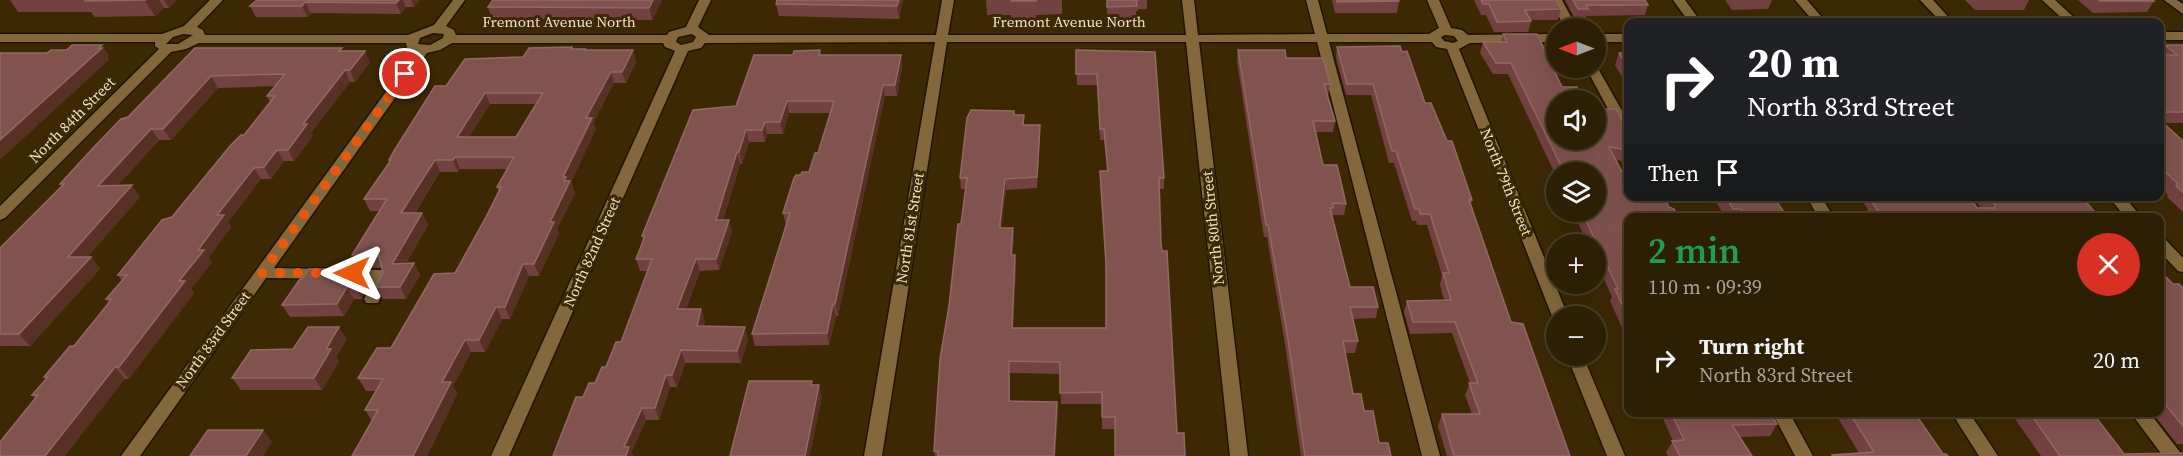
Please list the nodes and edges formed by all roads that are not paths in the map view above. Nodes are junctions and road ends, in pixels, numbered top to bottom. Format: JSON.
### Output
{"nodes":[{"id":1,"x":217,"y":0,"type":"edge"},
{"id":2,"x":459,"y":0,"type":"edge"},
{"id":3,"x":705,"y":0,"type":"edge"},
{"id":4,"x":948,"y":0,"type":"edge"},
{"id":5,"x":1188,"y":0,"type":"edge"},
{"id":6,"x":1312,"y":0,"type":"edge"},
{"id":7,"x":1433,"y":0,"type":"edge"},
{"id":8,"x":1556,"y":0,"type":"edge"},
{"id":9,"x":1679,"y":0,"type":"edge"},
{"id":10,"x":1801,"y":0,"type":"edge"},
{"id":11,"x":1926,"y":0,"type":"edge"},
{"id":12,"x":2048,"y":0,"type":"edge"},
{"id":13,"x":2170,"y":0,"type":"edge"},
{"id":14,"x":2183,"y":10,"type":"edge"},
{"id":15,"x":1566,"y":18,"type":"edge"},
{"id":16,"x":1692,"y":18,"type":"edge"},
{"id":17,"x":1817,"y":18,"type":"edge"},
{"id":18,"x":1943,"y":18,"type":"edge"},
{"id":19,"x":2068,"y":18,"type":"edge"},
{"id":20,"x":438,"y":29,"type":"junction"},
{"id":21,"x":692,"y":30,"type":"junction"},
{"id":22,"x":192,"y":34,"type":"junction"},
{"id":23,"x":1440,"y":35,"type":"junction"},
{"id":24,"x":2164,"y":36,"type":"edge"},
{"id":25,"x":2183,"y":36,"type":"edge"},
{"id":26,"x":0,"y":38,"type":"edge"},
{"id":27,"x":941,"y":38,"type":"junction"},
{"id":28,"x":1192,"y":38,"type":"junction"},
{"id":29,"x":1322,"y":38,"type":"junction"},
{"id":30,"x":1606,"y":38,"type":"edge"},
{"id":31,"x":1624,"y":38,"type":"edge"},
{"id":32,"x":449,"y":39,"type":"junction"},
{"id":33,"x":669,"y":39,"type":"junction"},
{"id":34,"x":703,"y":39,"type":"junction"},
{"id":35,"x":1546,"y":39,"type":"edge"},
{"id":36,"x":166,"y":43,"type":"junction"},
{"id":37,"x":1458,"y":43,"type":"junction"},
{"id":38,"x":417,"y":44,"type":"junction"},
{"id":39,"x":683,"y":48,"type":"junction"},
{"id":40,"x":1598,"y":78,"type":"edge"},
{"id":41,"x":1624,"y":126,"type":"edge"},
{"id":42,"x":2120,"y":201,"type":"edge"},
{"id":43,"x":2130,"y":213,"type":"edge"},
{"id":44,"x":0,"y":215,"type":"edge"},
{"id":45,"x":2164,"y":247,"type":"edge"},
{"id":46,"x":2183,"y":267,"type":"edge"},
{"id":47,"x":262,"y":273,"type":"junction"},
{"id":48,"x":372,"y":299,"type":"dead end"},
{"id":49,"x":1556,"y":306,"type":"edge"},
{"id":50,"x":1579,"y":366,"type":"edge"},
{"id":51,"x":1783,"y":417,"type":"edge"},
{"id":52,"x":1962,"y":417,"type":"edge"},
{"id":53,"x":2142,"y":417,"type":"edge"},
{"id":54,"x":130,"y":456,"type":"edge"},
{"id":55,"x":500,"y":456,"type":"edge"},
{"id":56,"x":873,"y":456,"type":"edge"},
{"id":57,"x":1239,"y":456,"type":"edge"},
{"id":58,"x":1431,"y":456,"type":"edge"},
{"id":59,"x":1616,"y":456,"type":"edge"},
{"id":60,"x":1803,"y":456,"type":"edge"},
{"id":61,"x":1989,"y":456,"type":"edge"},
{"id":62,"x":2174,"y":456,"type":"edge"}],
"edges":[{"from":1,"to":22,"type":"street"},
{"from":2,"to":20,"type":"street"},
{"from":3,"to":21,"type":"street"},
{"from":4,"to":27,"type":"street","name":"North 81st Street"},
{"from":5,"to":28,"type":"street","name":"North 80th Street"},
{"from":6,"to":29,"type":"street"},
{"from":7,"to":23,"type":"street"},
{"from":8,"to":15,"type":"street"},
{"from":9,"to":16,"type":"street"},
{"from":10,"to":17,"type":"street"},
{"from":11,"to":18,"type":"street"},
{"from":12,"to":19,"type":"street"},
{"from":13,"to":14,"type":"street"},
{"from":20,"to":32,"type":"street"},
{"from":20,"to":38,"type":"street"},
{"from":21,"to":33,"type":"street"},
{"from":21,"to":34,"type":"street"},
{"from":22,"to":36,"type":"street"},
{"from":22,"to":38,"type":"street"},
{"from":23,"to":29,"type":"street","name":"Fremont Avenue North"},
{"from":23,"to":37,"type":"street"},
{"from":24,"to":25,"type":"street"},
{"from":26,"to":36,"type":"street"},
{"from":27,"to":28,"type":"street","name":"Fremont Avenue North"},
{"from":27,"to":34,"type":"street","name":"Fremont Avenue North"},
{"from":27,"to":56,"type":"street","name":"North 81st Street"},
{"from":28,"to":29,"type":"street","name":"Fremont Avenue North"},
{"from":28,"to":57,"type":"street","name":"North 80th Street"},
{"from":29,"to":58,"type":"street"},
{"from":30,"to":31,"type":"street"},
{"from":32,"to":33,"type":"street","name":"Fremont Avenue North"},
{"from":32,"to":38,"type":"street"},
{"from":33,"to":39,"type":"street"},
{"from":34,"to":39,"type":"street"},
{"from":35,"to":37,"type":"street"},
{"from":36,"to":44,"type":"street","name":"North 84th Street"},
{"from":37,"to":49,"type":"street","name":"North 79th Street"},
{"from":38,"to":47,"type":"street","name":"North 83rd Street"},
{"from":39,"to":55,"type":"street","name":"North 82nd Street"},
{"from":40,"to":41,"type":"street"},
{"from":42,"to":43,"type":"street"},
{"from":45,"to":46,"type":"street"},
{"from":47,"to":48,"type":"street"},
{"from":47,"to":54,"type":"street","name":"North 83rd Street"},
{"from":50,"to":59,"type":"street"},
{"from":51,"to":60,"type":"street"},
{"from":52,"to":61,"type":"street"},
{"from":53,"to":62,"type":"street"}]}
